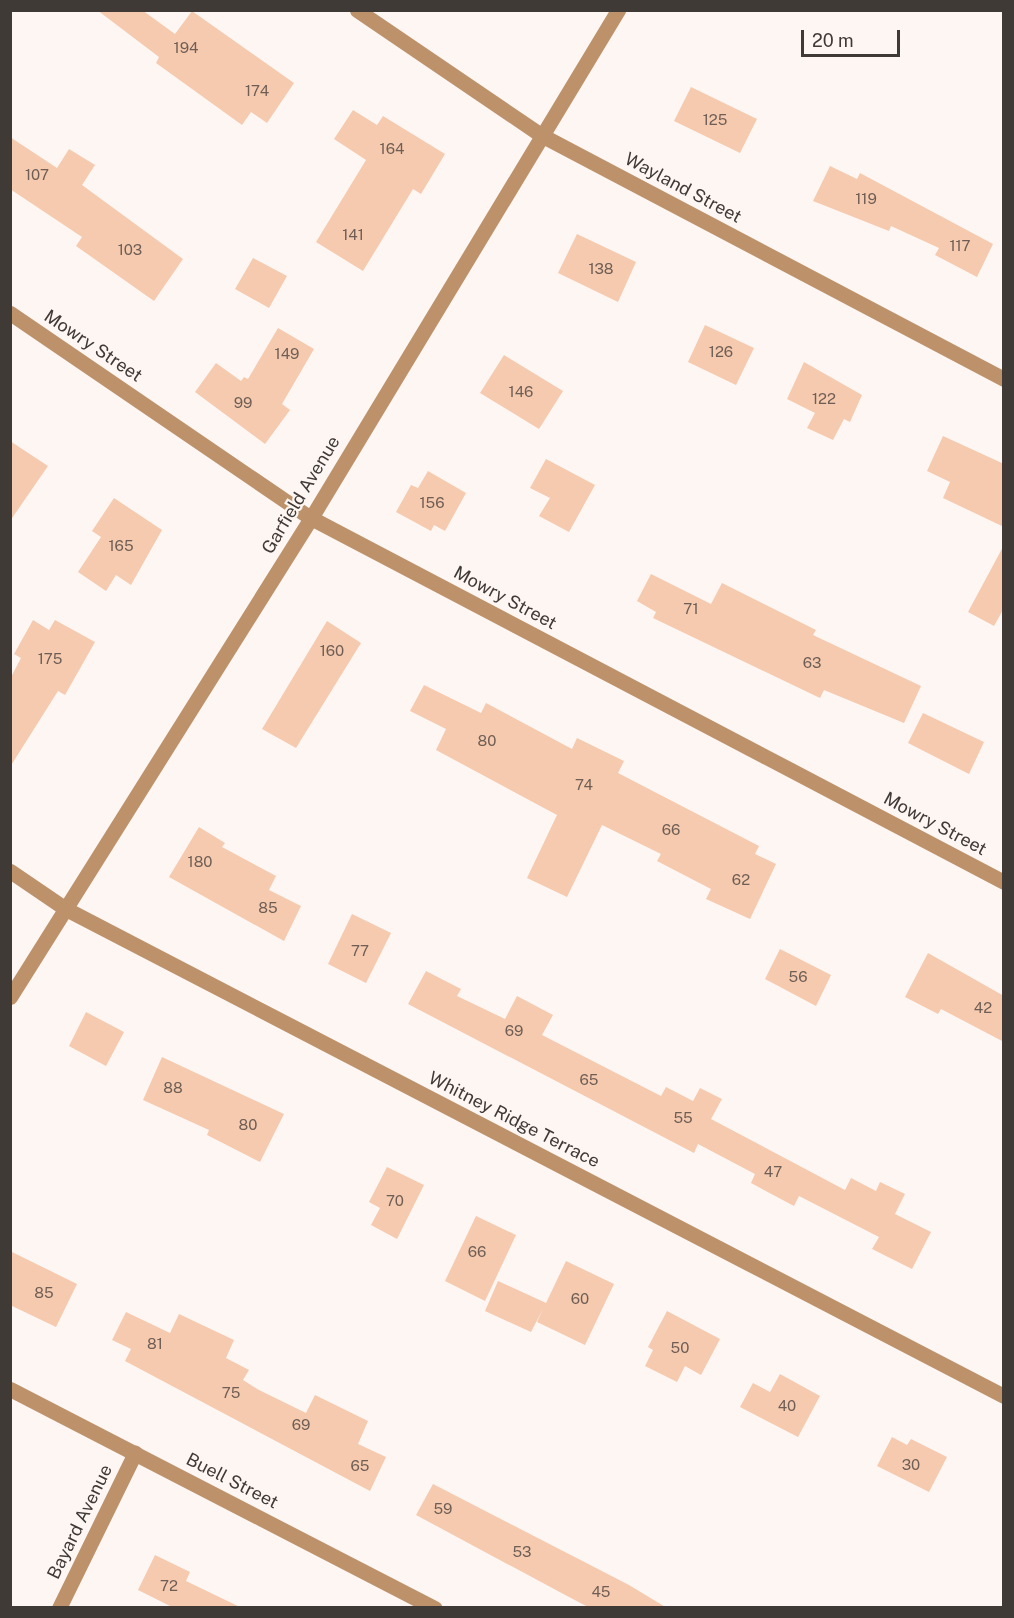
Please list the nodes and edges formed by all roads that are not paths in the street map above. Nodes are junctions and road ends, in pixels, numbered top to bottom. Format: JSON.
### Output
{"nodes":[{"id":1,"x":357,"y":10,"type":"edge"},
{"id":2,"x":618,"y":10,"type":"edge"},
{"id":3,"x":541,"y":135,"type":"junction"},
{"id":4,"x":10,"y":313,"type":"edge"},
{"id":5,"x":1004,"y":379,"type":"edge"},
{"id":6,"x":310,"y":518,"type":"junction"},
{"id":7,"x":10,"y":871,"type":"edge"},
{"id":8,"x":1004,"y":882,"type":"edge"},
{"id":9,"x":66,"y":909,"type":"junction"},
{"id":10,"x":10,"y":997,"type":"edge"},
{"id":11,"x":10,"y":1389,"type":"edge"},
{"id":12,"x":1004,"y":1396,"type":"edge"},
{"id":13,"x":135,"y":1453,"type":"junction"},
{"id":14,"x":59,"y":1608,"type":"edge"},
{"id":15,"x":435,"y":1608,"type":"edge"}],
"edges":[{"from":1,"to":3,"type":"street","name":"Wayland Street"},
{"from":2,"to":3,"type":"street","name":"Garfield Avenue"},
{"from":3,"to":5,"type":"street","name":"Wayland Street"},
{"from":3,"to":6,"type":"street","name":"Garfield Avenue"},
{"from":4,"to":6,"type":"street","name":"Mowry Street"},
{"from":6,"to":8,"type":"street","name":"Mowry Street"},
{"from":6,"to":9,"type":"street","name":"Garfield Avenue"},
{"from":7,"to":9,"type":"street","name":"Whitney Ridge Terrace"},
{"from":9,"to":10,"type":"street","name":"Garfield Avenue"},
{"from":9,"to":12,"type":"street","name":"Whitney Ridge Terrace"},
{"from":11,"to":13,"type":"street","name":"Buell Street"},
{"from":13,"to":14,"type":"street","name":"Bayard Avenue"},
{"from":13,"to":15,"type":"street","name":"Buell Street"}]}
